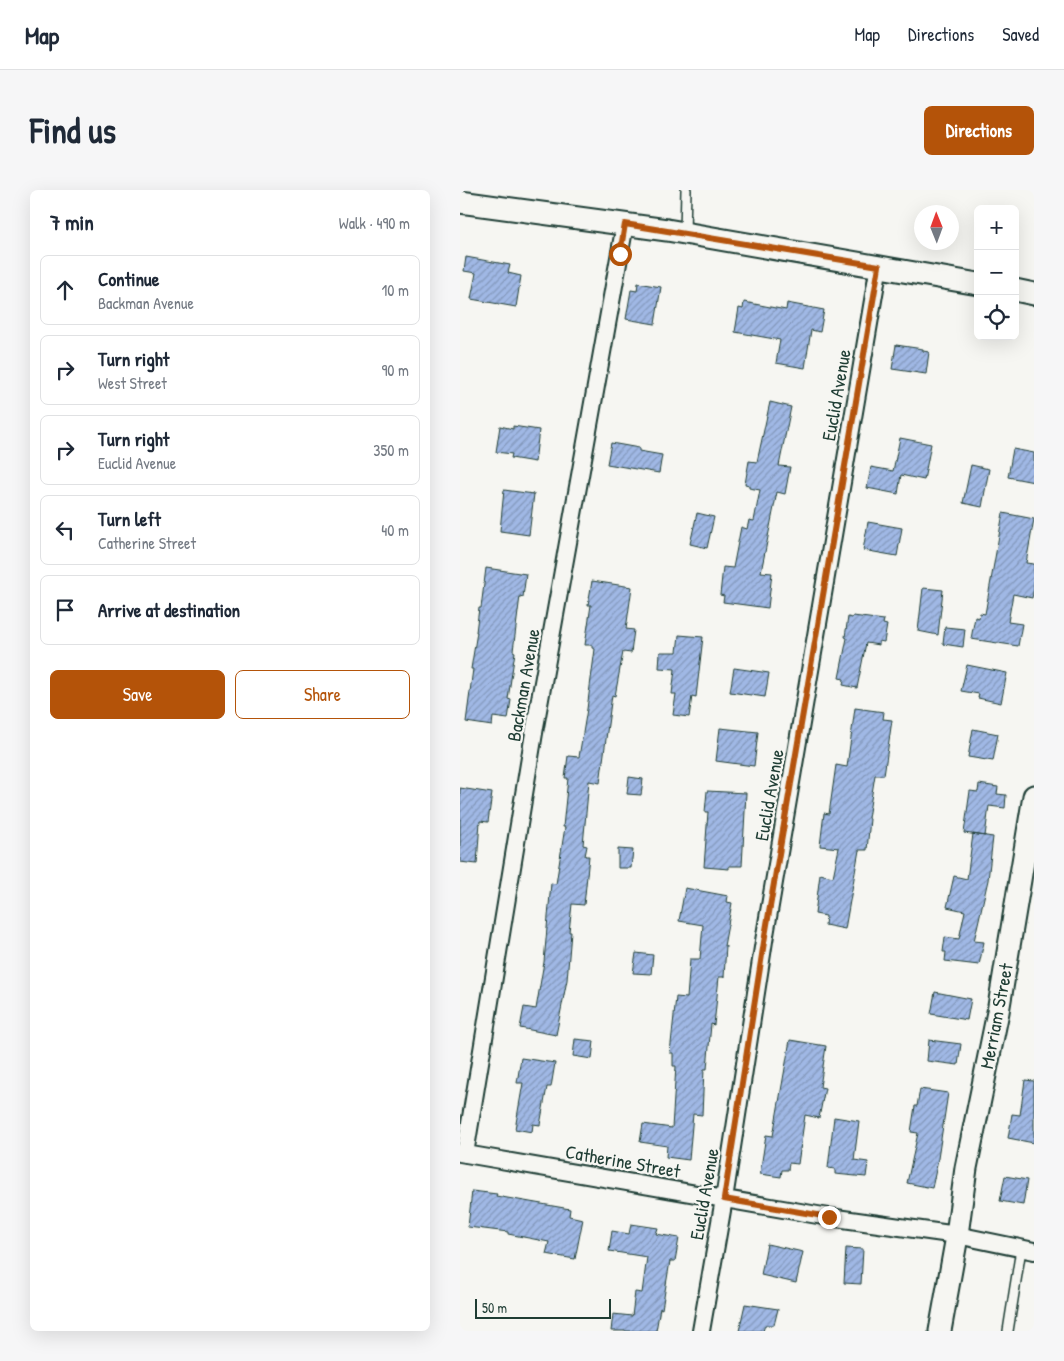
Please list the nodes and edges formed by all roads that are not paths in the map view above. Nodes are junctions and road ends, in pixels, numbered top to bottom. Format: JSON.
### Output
{"nodes":[{"id":1,"x":686,"y":190,"type":"edge"},
{"id":2,"x":460,"y":202,"type":"edge"},
{"id":3,"x":625,"y":224,"type":"junction"},
{"id":4,"x":686,"y":233,"type":"junction"},
{"id":5,"x":879,"y":266,"type":"junction"},
{"id":6,"x":974,"y":283,"type":"edge"},
{"id":7,"x":1019,"y":291,"type":"edge"},
{"id":8,"x":1034,"y":294,"type":"edge"},
{"id":9,"x":1034,"y":796,"type":"edge"},
{"id":10,"x":463,"y":1153,"type":"edge"},
{"id":11,"x":724,"y":1199,"type":"junction"},
{"id":12,"x":957,"y":1235,"type":"junction"},
{"id":13,"x":1027,"y":1250,"type":"edge"},
{"id":14,"x":701,"y":1331,"type":"edge"},
{"id":15,"x":940,"y":1331,"type":"edge"},
{"id":16,"x":1008,"y":1331,"type":"edge"}],
"edges":[{"from":1,"to":4,"type":"lane"},
{"from":2,"to":3,"type":"street"},
{"from":3,"to":4,"type":"street"},
{"from":3,"to":10,"type":"street","name":"Backman Avenue"},
{"from":4,"to":5,"type":"street"},
{"from":5,"to":6,"type":"street"},
{"from":5,"to":11,"type":"street","name":"Euclid Avenue"},
{"from":7,"to":8,"type":"street"},
{"from":9,"to":12,"type":"street","name":"Merriam Street"},
{"from":10,"to":11,"type":"street","name":"Catherine Street"},
{"from":11,"to":12,"type":"street","name":"Catherine Street"},
{"from":11,"to":14,"type":"street","name":"Euclid Avenue"},
{"from":12,"to":13,"type":"street","name":"Catherine Street"},
{"from":12,"to":15,"type":"street","name":"Merriam Street"},
{"from":13,"to":16,"type":"lane"}]}
